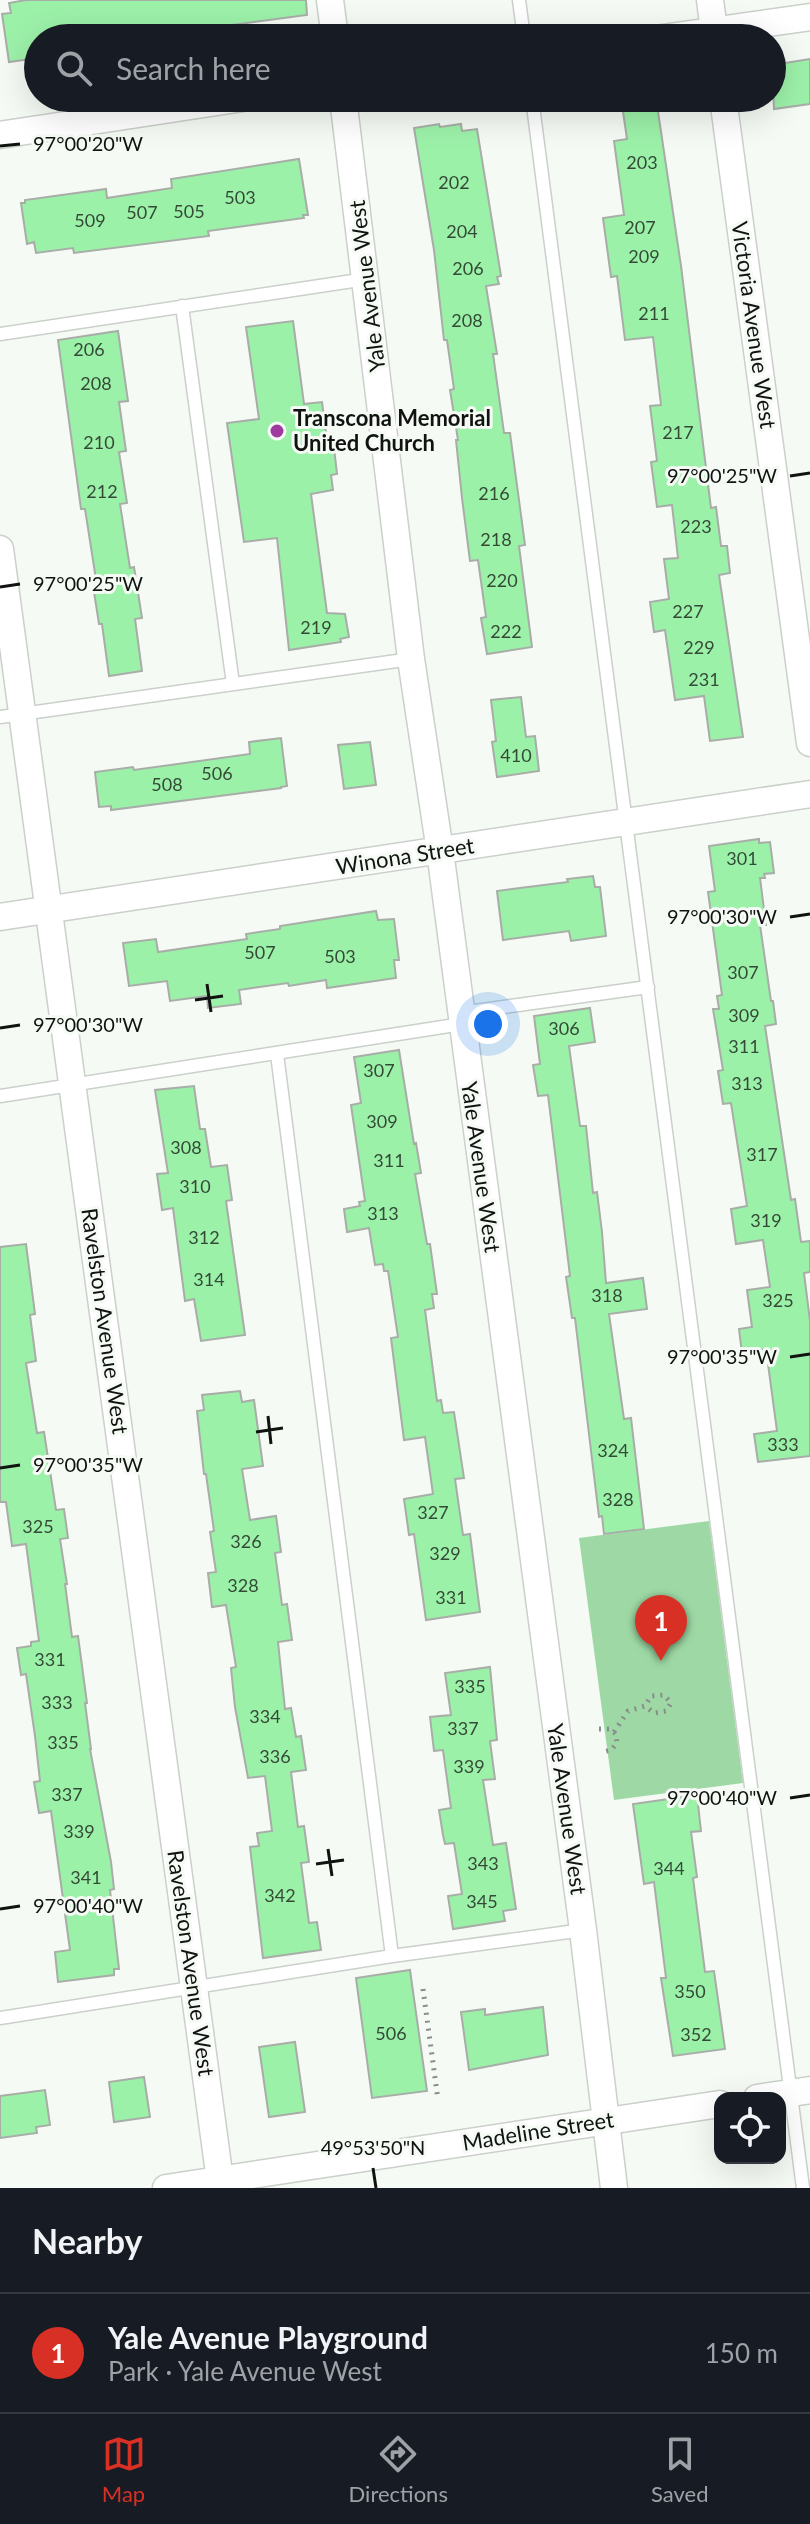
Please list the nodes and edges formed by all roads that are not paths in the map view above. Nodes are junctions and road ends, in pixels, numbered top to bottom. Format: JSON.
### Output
{"nodes":[{"id":1,"x":330,"y":0,"type":"edge"},
{"id":2,"x":519,"y":0,"type":"edge"},
{"id":3,"x":710,"y":0,"type":"edge"},
{"id":4,"x":810,"y":17,"type":"edge"},
{"id":5,"x":333,"y":24,"type":"edge"},
{"id":6,"x":522,"y":24,"type":"edge"},
{"id":7,"x":714,"y":24,"type":"edge"},
{"id":8,"x":771,"y":24,"type":"edge"},
{"id":9,"x":151,"y":112,"type":"edge"},
{"id":10,"x":345,"y":112,"type":"edge"},
{"id":11,"x":534,"y":112,"type":"edge"},
{"id":12,"x":725,"y":112,"type":"edge"},
{"id":13,"x":0,"y":135,"type":"edge"},
{"id":14,"x":366,"y":279,"type":"junction"},
{"id":15,"x":182,"y":306,"type":"junction"},
{"id":16,"x":0,"y":334,"type":"edge"},
{"id":17,"x":0,"y":549,"type":"edge"},
{"id":18,"x":411,"y":659,"type":"junction"},
{"id":19,"x":233,"y":684,"type":"junction"},
{"id":20,"x":11,"y":715,"type":"edge"},
{"id":21,"x":810,"y":743,"type":"edge"},
{"id":22,"x":810,"y":794,"type":"edge"},
{"id":23,"x":627,"y":821,"type":"junction"},
{"id":24,"x":440,"y":851,"type":"junction"},
{"id":25,"x":49,"y":910,"type":"junction"},
{"id":26,"x":0,"y":917,"type":"edge"},
{"id":27,"x":648,"y":987,"type":"junction"},
{"id":28,"x":461,"y":1018,"type":"junction"},
{"id":29,"x":277,"y":1054,"type":"junction"},
{"id":30,"x":74,"y":1083,"type":"junction"},
{"id":31,"x":0,"y":1096,"type":"edge"},
{"id":32,"x":583,"y":1930,"type":"junction"},
{"id":33,"x":392,"y":1956,"type":"junction"},
{"id":34,"x":194,"y":1988,"type":"junction"},
{"id":35,"x":0,"y":2018,"type":"edge"},
{"id":36,"x":800,"y":2092,"type":"edge"},
{"id":37,"x":714,"y":2105,"type":"edge"},
{"id":38,"x":605,"y":2121,"type":"junction"},
{"id":39,"x":221,"y":2184,"type":"edge"},
{"id":40,"x":166,"y":2188,"type":"edge"},
{"id":41,"x":614,"y":2188,"type":"edge"},
{"id":42,"x":803,"y":2188,"type":"edge"}],
"edges":[{"from":1,"to":5,"type":"street"},
{"from":2,"to":6,"type":"lane"},
{"from":3,"to":7,"type":"street"},
{"from":4,"to":8,"type":"street"},
{"from":9,"to":13,"type":"street"},
{"from":10,"to":14,"type":"street","name":"Yale Avenue West"},
{"from":11,"to":23,"type":"lane"},
{"from":12,"to":21,"type":"street","name":"Victoria Avenue West"},
{"from":14,"to":15,"type":"lane"},
{"from":14,"to":18,"type":"street","name":"Yale Avenue West"},
{"from":15,"to":16,"type":"lane"},
{"from":15,"to":19,"type":"lane"},
{"from":17,"to":20,"type":"street","name":"Ravelston Avenue West"},
{"from":18,"to":19,"type":"lane"},
{"from":18,"to":24,"type":"street","name":"Yale Avenue West"},
{"from":19,"to":20,"type":"lane"},
{"from":20,"to":25,"type":"street","name":"Ravelston Avenue West"},
{"from":22,"to":23,"type":"street","name":"Winona Street"},
{"from":23,"to":24,"type":"street","name":"Winona Street"},
{"from":23,"to":27,"type":"lane"},
{"from":24,"to":25,"type":"street","name":"Winona Street"},
{"from":24,"to":28,"type":"street","name":"Yale Avenue West"},
{"from":25,"to":26,"type":"street","name":"Winona Street"},
{"from":25,"to":30,"type":"street","name":"Ravelston Avenue West"},
{"from":27,"to":28,"type":"lane"},
{"from":27,"to":36,"type":"lane"},
{"from":28,"to":29,"type":"lane"},
{"from":28,"to":32,"type":"street","name":"Yale Avenue West"},
{"from":29,"to":30,"type":"lane"},
{"from":29,"to":33,"type":"lane"},
{"from":30,"to":31,"type":"lane"},
{"from":30,"to":34,"type":"street","name":"Ravelston Avenue West"},
{"from":32,"to":33,"type":"lane"},
{"from":32,"to":38,"type":"street","name":"Yale Avenue West"},
{"from":33,"to":34,"type":"lane"},
{"from":34,"to":35,"type":"lane"},
{"from":34,"to":39,"type":"street","name":"Ravelston Avenue West"},
{"from":36,"to":42,"type":"lane"},
{"from":37,"to":38,"type":"street","name":"Madeline Street"},
{"from":38,"to":39,"type":"street","name":"Madeline Street"},
{"from":38,"to":41,"type":"street","name":"Yale Avenue West"},
{"from":39,"to":40,"type":"street","name":"Madeline Street"}]}
